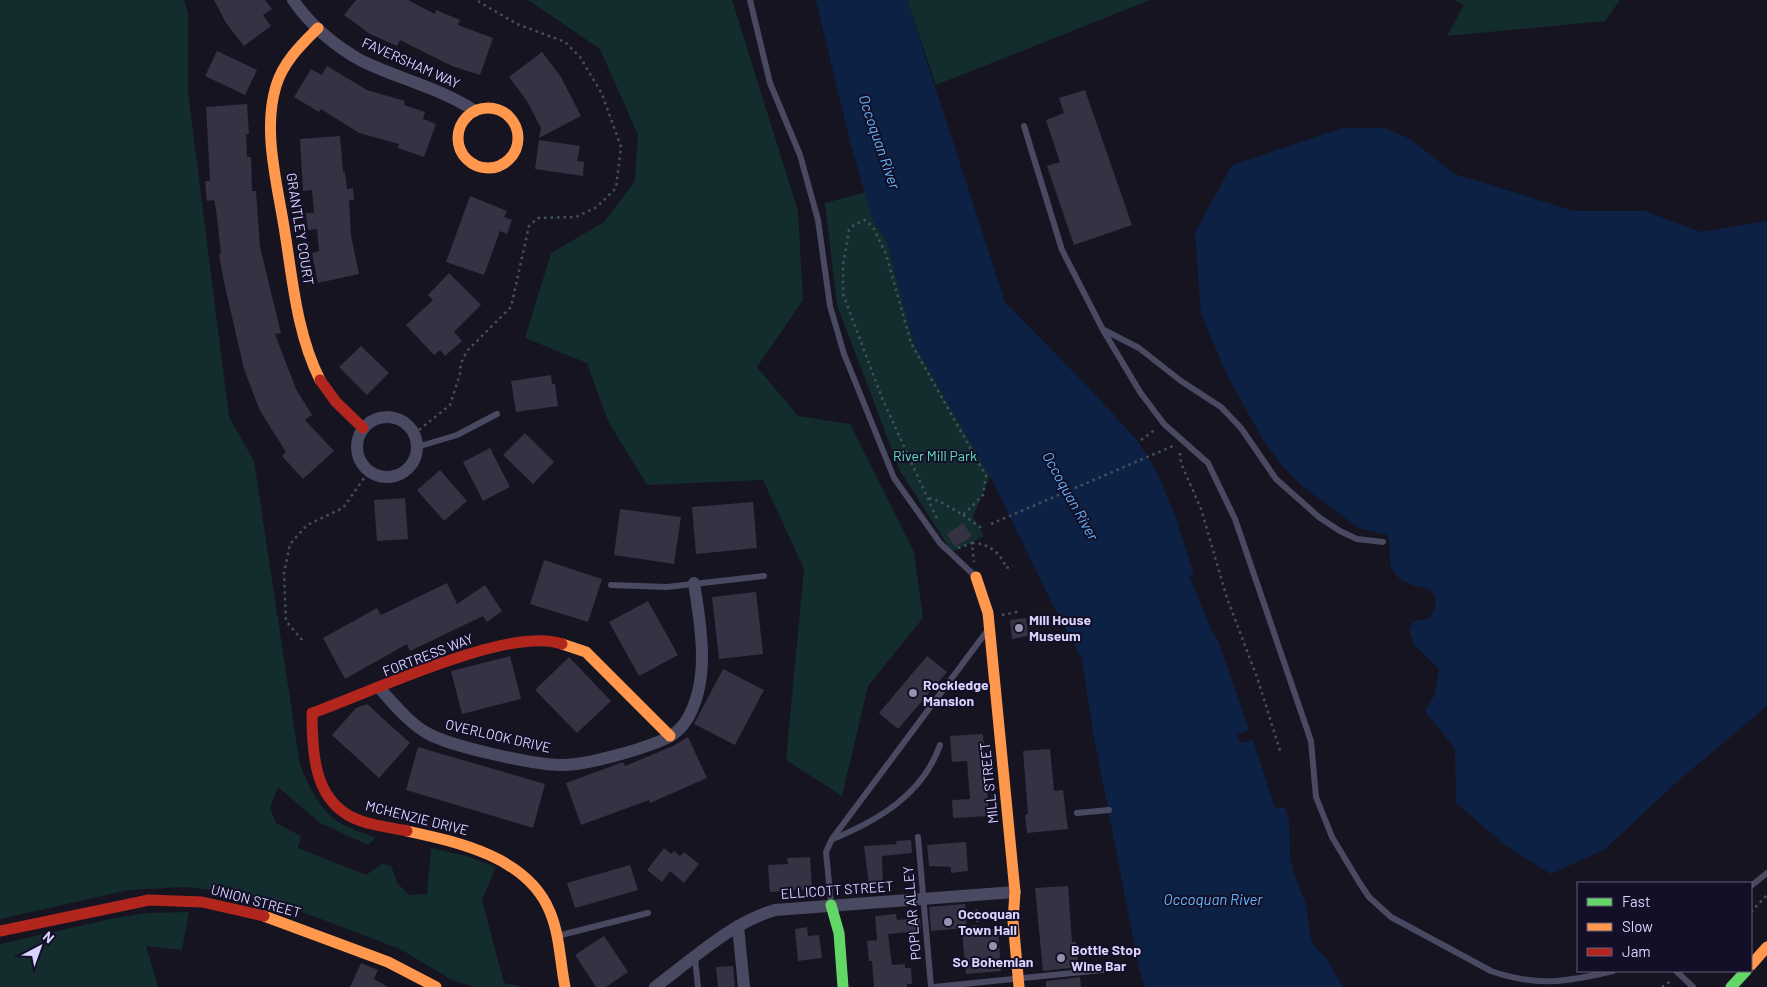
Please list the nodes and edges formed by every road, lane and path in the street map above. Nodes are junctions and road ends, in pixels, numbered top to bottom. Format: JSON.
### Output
{"nodes":[{"id":1,"x":293,"y":0,"type":"edge"},
{"id":2,"x":476,"y":0,"type":"edge"},
{"id":3,"x":750,"y":0,"type":"edge"},
{"id":4,"x":318,"y":28,"type":"junction"},
{"id":5,"x":475,"y":111,"type":"junction"},
{"id":6,"x":1024,"y":126,"type":"dead end"},
{"id":7,"x":1103,"y":330,"type":"junction"},
{"id":8,"x":497,"y":414,"type":"dead end"},
{"id":9,"x":1164,"y":424,"type":"junction"},
{"id":10,"x":363,"y":428,"type":"junction"},
{"id":11,"x":1141,"y":440,"type":"dead end"},
{"id":12,"x":415,"y":441,"type":"junction"},
{"id":13,"x":1183,"y":442,"type":"junction"},
{"id":14,"x":369,"y":471,"type":"junction"},
{"id":15,"x":929,"y":498,"type":"junction"},
{"id":16,"x":963,"y":515,"type":"junction"},
{"id":17,"x":939,"y":524,"type":"dead end"},
{"id":18,"x":991,"y":524,"type":"dead end"},
{"id":19,"x":983,"y":529,"type":"dead end"},
{"id":20,"x":1383,"y":542,"type":"dead end"},
{"id":21,"x":972,"y":543,"type":"junction"},
{"id":22,"x":954,"y":548,"type":"dead end"},
{"id":23,"x":1013,"y":566,"type":"dead end"},
{"id":24,"x":764,"y":576,"type":"dead end"},
{"id":25,"x":976,"y":577,"type":"junction"},
{"id":26,"x":694,"y":584,"type":"junction"},
{"id":27,"x":611,"y":585,"type":"dead end"},
{"id":28,"x":990,"y":629,"type":"junction"},
{"id":29,"x":302,"y":640,"type":"dead end"},
{"id":30,"x":380,"y":689,"type":"junction"},
{"id":31,"x":312,"y":713,"type":"joint"},
{"id":32,"x":670,"y":736,"type":"junction"},
{"id":33,"x":940,"y":745,"type":"dead end"},
{"id":34,"x":1281,"y":754,"type":"dead end"},
{"id":35,"x":1109,"y":810,"type":"dead end"},
{"id":36,"x":1077,"y":812,"type":"dead end"},
{"id":37,"x":918,"y":837,"type":"dead end"},
{"id":38,"x":832,"y":839,"type":"junction"},
{"id":39,"x":1767,"y":873,"type":"edge"},
{"id":40,"x":1752,"y":885,"type":"edge"},
{"id":41,"x":1015,"y":892,"type":"junction"},
{"id":42,"x":1767,"y":895,"type":"edge"},
{"id":43,"x":924,"y":898,"type":"junction"},
{"id":44,"x":969,"y":903,"type":"dead end"},
{"id":45,"x":831,"y":905,"type":"junction"},
{"id":46,"x":1752,"y":911,"type":"edge"},
{"id":47,"x":648,"y":913,"type":"dead end"},
{"id":48,"x":996,"y":914,"type":"dead end"},
{"id":49,"x":981,"y":915,"type":"junction"},
{"id":50,"x":966,"y":916,"type":"dead end"},
{"id":51,"x":738,"y":926,"type":"junction"},
{"id":52,"x":0,"y":931,"type":"edge"},
{"id":53,"x":962,"y":931,"type":"dead end"},
{"id":54,"x":556,"y":937,"type":"junction"},
{"id":55,"x":1767,"y":947,"type":"edge"},
{"id":56,"x":695,"y":958,"type":"junction"},
{"id":57,"x":1752,"y":964,"type":"edge"},
{"id":58,"x":1102,"y":970,"type":"dead end"},
{"id":59,"x":1609,"y":972,"type":"edge"},
{"id":60,"x":1677,"y":972,"type":"edge"},
{"id":61,"x":1745,"y":972,"type":"edge"},
{"id":62,"x":1019,"y":982,"type":"edge"},
{"id":63,"x":436,"y":987,"type":"edge"},
{"id":64,"x":565,"y":987,"type":"edge"},
{"id":65,"x":655,"y":987,"type":"edge"},
{"id":66,"x":698,"y":987,"type":"edge"},
{"id":67,"x":744,"y":987,"type":"edge"},
{"id":68,"x":843,"y":987,"type":"edge"},
{"id":69,"x":933,"y":987,"type":"edge"},
{"id":70,"x":1694,"y":987,"type":"edge"},
{"id":71,"x":1731,"y":987,"type":"edge"}],
"edges":[{"from":1,"to":4,"type":"street","name":"FAVERSHAM WAY"},
{"from":2,"to":12,"type":"path"},
{"from":3,"to":25,"type":"lane"},
{"from":4,"to":5,"type":"street","name":"FAVERSHAM WAY"},
{"from":4,"to":10,"type":"main road","name":"GRANTLEY COURT"},
{"from":5,"to":5,"type":"main road","name":"FAVERSHAM WAY"},
{"from":6,"to":7,"type":"lane"},
{"from":7,"to":9,"type":"lane"},
{"from":7,"to":20,"type":"lane"},
{"from":8,"to":12,"type":"lane"},
{"from":9,"to":11,"type":"path"},
{"from":9,"to":13,"type":"lane"},
{"from":10,"to":12,"type":"street"},
{"from":10,"to":14,"type":"street"},
{"from":12,"to":14,"type":"street"},
{"from":13,"to":18,"type":"path"},
{"from":13,"to":34,"type":"path"},
{"from":13,"to":59,"type":"lane"},
{"from":14,"to":29,"type":"path"},
{"from":15,"to":16,"type":"path"},
{"from":15,"to":16,"type":"path"},
{"from":15,"to":17,"type":"path"},
{"from":16,"to":19,"type":"path"},
{"from":21,"to":22,"type":"path"},
{"from":21,"to":23,"type":"path"},
{"from":21,"to":25,"type":"path"},
{"from":24,"to":26,"type":"lane"},
{"from":25,"to":28,"type":"main road","name":"MILL STREET"},
{"from":26,"to":27,"type":"lane"},
{"from":26,"to":32,"type":"street","name":"OVERLOOK DRIVE"},
{"from":28,"to":38,"type":"lane"},
{"from":28,"to":41,"type":"main road","name":"MILL STREET"},
{"from":30,"to":31,"type":"main road","name":"FORTRESS WAY"},
{"from":30,"to":32,"type":"street","name":"OVERLOOK DRIVE"},
{"from":30,"to":32,"type":"main road","name":"FORTRESS WAY"},
{"from":31,"to":54,"type":"main road","name":"MCHENZIE DRIVE"},
{"from":33,"to":38,"type":"lane"},
{"from":35,"to":36,"type":"lane"},
{"from":37,"to":43,"type":"lane","name":"POPLAR ALLEY"},
{"from":38,"to":45,"type":"lane"},
{"from":39,"to":40,"type":"lane"},
{"from":41,"to":43,"type":"street","name":"ELLICOTT STREET"},
{"from":41,"to":62,"type":"main road","name":"MILL STREET"},
{"from":42,"to":46,"type":"path"},
{"from":43,"to":45,"type":"street","name":"ELLICOTT STREET"},
{"from":43,"to":69,"type":"lane","name":"POPLAR ALLEY"},
{"from":44,"to":49,"type":"path"},
{"from":45,"to":51,"type":"street","name":"ELLICOTT STREET"},
{"from":45,"to":68,"type":"main road"},
{"from":47,"to":54,"type":"lane"},
{"from":48,"to":49,"type":"path"},
{"from":49,"to":50,"type":"path"},
{"from":49,"to":53,"type":"path"},
{"from":51,"to":56,"type":"street","name":"ELLICOTT STREET"},
{"from":51,"to":67,"type":"street"},
{"from":52,"to":63,"type":"main road","name":"UNION STREET"},
{"from":54,"to":64,"type":"main road","name":"MCHENZIE DRIVE"},
{"from":55,"to":57,"type":"main road"},
{"from":56,"to":65,"type":"street","name":"ELLICOTT STREET"},
{"from":56,"to":66,"type":"lane"},
{"from":58,"to":62,"type":"lane"},
{"from":60,"to":70,"type":"lane"},
{"from":61,"to":71,"type":"main road"},
{"from":62,"to":69,"type":"lane"}]}
